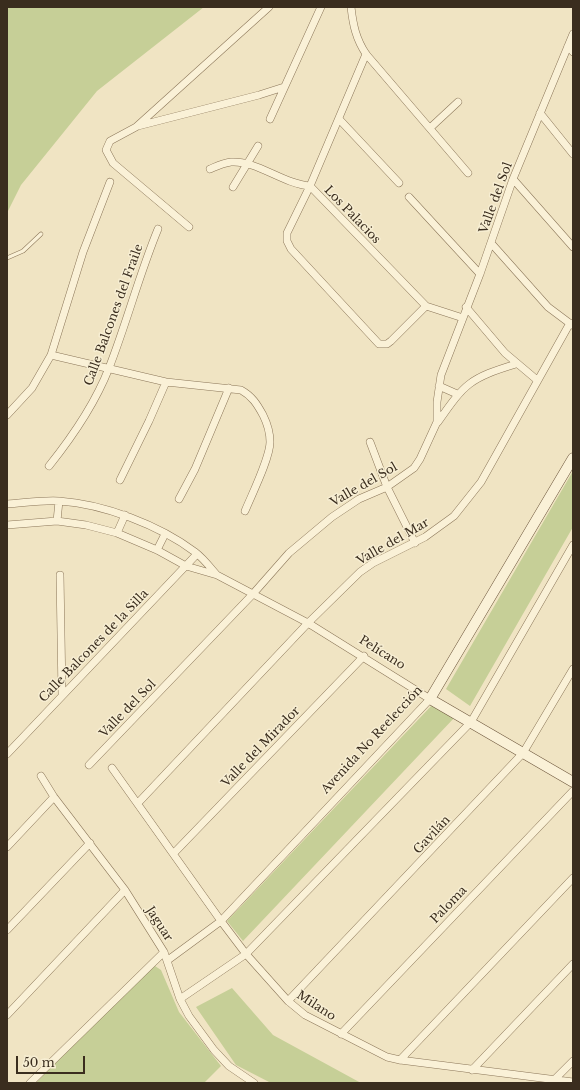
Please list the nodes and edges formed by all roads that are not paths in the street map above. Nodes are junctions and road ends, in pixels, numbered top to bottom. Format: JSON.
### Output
{"nodes":[{"id":1,"x":269,"y":7,"type":"edge"},
{"id":2,"x":321,"y":7,"type":"edge"},
{"id":3,"x":350,"y":7,"type":"edge"},
{"id":4,"x":573,"y":34,"type":"edge"},
{"id":5,"x":568,"y":46,"type":"junction"},
{"id":6,"x":573,"y":52,"type":"edge"},
{"id":7,"x":366,"y":54,"type":"junction"},
{"id":8,"x":284,"y":87,"type":"junction"},
{"id":9,"x":458,"y":102,"type":"dead end"},
{"id":10,"x":540,"y":113,"type":"junction"},
{"id":11,"x":270,"y":119,"type":"dead end"},
{"id":12,"x":339,"y":119,"type":"junction"},
{"id":13,"x":136,"y":127,"type":"junction"},
{"id":14,"x":430,"y":128,"type":"junction"},
{"id":15,"x":258,"y":146,"type":"dead end"},
{"id":16,"x":573,"y":154,"type":"edge"},
{"id":17,"x":248,"y":164,"type":"junction"},
{"id":18,"x":210,"y":169,"type":"dead end"},
{"id":19,"x":468,"y":173,"type":"dead end"},
{"id":20,"x":513,"y":179,"type":"junction"},
{"id":21,"x":110,"y":182,"type":"dead end"},
{"id":22,"x":399,"y":183,"type":"dead end"},
{"id":23,"x":310,"y":186,"type":"junction"},
{"id":24,"x":233,"y":187,"type":"dead end"},
{"id":25,"x":409,"y":197,"type":"dead end"},
{"id":26,"x":189,"y":227,"type":"dead end"},
{"id":27,"x":158,"y":229,"type":"dead end"},
{"id":28,"x":41,"y":234,"type":"dead end"},
{"id":29,"x":491,"y":243,"type":"junction"},
{"id":30,"x":573,"y":247,"type":"edge"},
{"id":31,"x":7,"y":258,"type":"edge"},
{"id":32,"x":480,"y":274,"type":"junction"},
{"id":33,"x":426,"y":306,"type":"junction"},
{"id":34,"x":466,"y":307,"type":"junction"},
{"id":35,"x":463,"y":318,"type":"junction"},
{"id":36,"x":571,"y":324,"type":"edge"},
{"id":37,"x":51,"y":355,"type":"junction"},
{"id":38,"x":516,"y":364,"type":"junction"},
{"id":39,"x":109,"y":368,"type":"junction"},
{"id":40,"x":537,"y":380,"type":"junction"},
{"id":41,"x":166,"y":382,"type":"junction"},
{"id":42,"x":439,"y":386,"type":"junction"},
{"id":43,"x":228,"y":388,"type":"junction"},
{"id":44,"x":457,"y":394,"type":"junction"},
{"id":45,"x":7,"y":415,"type":"edge"},
{"id":46,"x":437,"y":422,"type":"junction"},
{"id":47,"x":370,"y":442,"type":"dead end"},
{"id":48,"x":573,"y":458,"type":"edge"},
{"id":49,"x":49,"y":466,"type":"dead end"},
{"id":50,"x":120,"y":480,"type":"dead end"},
{"id":51,"x":387,"y":487,"type":"junction"},
{"id":52,"x":179,"y":499,"type":"dead end"},
{"id":53,"x":59,"y":501,"type":"junction"},
{"id":54,"x":7,"y":504,"type":"edge"},
{"id":55,"x":245,"y":511,"type":"dead end"},
{"id":56,"x":125,"y":515,"type":"junction"},
{"id":57,"x":57,"y":521,"type":"junction"},
{"id":58,"x":7,"y":525,"type":"edge"},
{"id":59,"x":117,"y":533,"type":"junction"},
{"id":60,"x":165,"y":534,"type":"junction"},
{"id":61,"x":415,"y":543,"type":"junction"},
{"id":62,"x":573,"y":545,"type":"edge"},
{"id":63,"x":157,"y":550,"type":"junction"},
{"id":64,"x":197,"y":554,"type":"junction"},
{"id":65,"x":186,"y":566,"type":"junction"},
{"id":66,"x":60,"y":575,"type":"dead end"},
{"id":67,"x":217,"y":575,"type":"junction"},
{"id":68,"x":252,"y":594,"type":"junction"},
{"id":69,"x":308,"y":623,"type":"junction"},
{"id":70,"x":364,"y":656,"type":"junction"},
{"id":71,"x":573,"y":669,"type":"edge"},
{"id":72,"x":62,"y":694,"type":"junction"},
{"id":73,"x":430,"y":699,"type":"junction"},
{"id":74,"x":470,"y":722,"type":"junction"},
{"id":75,"x":523,"y":753,"type":"junction"},
{"id":76,"x":7,"y":754,"type":"edge"},
{"id":77,"x":88,"y":765,"type":"dead end"},
{"id":78,"x":112,"y":768,"type":"dead end"},
{"id":79,"x":41,"y":776,"type":"dead end"},
{"id":80,"x":573,"y":782,"type":"edge"},
{"id":81,"x":573,"y":791,"type":"edge"},
{"id":82,"x":54,"y":797,"type":"junction"},
{"id":83,"x":138,"y":804,"type":"junction"},
{"id":84,"x":90,"y":842,"type":"junction"},
{"id":85,"x":7,"y":847,"type":"edge"},
{"id":86,"x":174,"y":853,"type":"junction"},
{"id":87,"x":573,"y":878,"type":"edge"},
{"id":88,"x":125,"y":890,"type":"junction"},
{"id":89,"x":221,"y":921,"type":"junction"},
{"id":90,"x":7,"y":930,"type":"edge"},
{"id":91,"x":164,"y":952,"type":"junction"},
{"id":92,"x":246,"y":954,"type":"junction"},
{"id":93,"x":168,"y":960,"type":"junction"},
{"id":94,"x":573,"y":964,"type":"edge"},
{"id":95,"x":180,"y":1000,"type":"junction"},
{"id":96,"x":288,"y":1001,"type":"junction"},
{"id":97,"x":7,"y":1015,"type":"edge"},
{"id":98,"x":341,"y":1034,"type":"junction"},
{"id":99,"x":400,"y":1060,"type":"junction"},
{"id":100,"x":573,"y":1061,"type":"edge"},
{"id":101,"x":472,"y":1070,"type":"junction"},
{"id":102,"x":554,"y":1081,"type":"edge"},
{"id":103,"x":573,"y":1082,"type":"edge"},
{"id":104,"x":30,"y":1083,"type":"edge"},
{"id":105,"x":254,"y":1083,"type":"edge"}],
"edges":[{"from":1,"to":13,"type":"street"},
{"from":2,"to":8,"type":"street"},
{"from":3,"to":7,"type":"street"},
{"from":4,"to":5,"type":"street","name":"Valle del Sol"},
{"from":5,"to":6,"type":"street"},
{"from":5,"to":10,"type":"street","name":"Valle del Sol"},
{"from":7,"to":12,"type":"street"},
{"from":7,"to":14,"type":"street"},
{"from":8,"to":11,"type":"street"},
{"from":8,"to":13,"type":"street"},
{"from":9,"to":14,"type":"street"},
{"from":10,"to":16,"type":"street"},
{"from":10,"to":20,"type":"street","name":"Valle del Sol"},
{"from":12,"to":22,"type":"street"},
{"from":12,"to":23,"type":"street"},
{"from":13,"to":26,"type":"street"},
{"from":14,"to":19,"type":"street"},
{"from":15,"to":17,"type":"street"},
{"from":17,"to":18,"type":"street","name":"Los Palacios"},
{"from":17,"to":23,"type":"street","name":"Los Palacios"},
{"from":17,"to":24,"type":"street"},
{"from":20,"to":29,"type":"street","name":"Valle del Sol"},
{"from":20,"to":30,"type":"street"},
{"from":21,"to":37,"type":"street"},
{"from":23,"to":33,"type":"street","name":"Los Palacios"},
{"from":23,"to":33,"type":"street"},
{"from":25,"to":32,"type":"street"},
{"from":27,"to":39,"type":"street","name":"Calle Balcones del Fraile"},
{"from":28,"to":31,"type":"lane"},
{"from":29,"to":32,"type":"street","name":"Valle del Sol"},
{"from":29,"to":36,"type":"street"},
{"from":32,"to":34,"type":"street","name":"Valle del Sol"},
{"from":33,"to":35,"type":"street","name":"Los Palacios"},
{"from":34,"to":35,"type":"street","name":"Valle del Sol"},
{"from":34,"to":38,"type":"street"},
{"from":35,"to":42,"type":"street","name":"Valle del Sol"},
{"from":36,"to":40,"type":"street","name":"Valle del Mar"},
{"from":37,"to":39,"type":"street"},
{"from":37,"to":45,"type":"street"},
{"from":38,"to":40,"type":"street"},
{"from":38,"to":44,"type":"street"},
{"from":39,"to":41,"type":"street"},
{"from":39,"to":49,"type":"street","name":"Calle Balcones del Fraile"},
{"from":40,"to":61,"type":"street","name":"Valle del Mar"},
{"from":41,"to":43,"type":"street"},
{"from":41,"to":50,"type":"street"},
{"from":42,"to":44,"type":"street"},
{"from":42,"to":46,"type":"street","name":"Valle del Sol"},
{"from":43,"to":52,"type":"street"},
{"from":43,"to":55,"type":"street"},
{"from":44,"to":46,"type":"street"},
{"from":46,"to":51,"type":"street","name":"Valle del Sol"},
{"from":47,"to":51,"type":"street"},
{"from":48,"to":73,"type":"street","name":"Avenida No Reelección"},
{"from":51,"to":61,"type":"street"},
{"from":51,"to":68,"type":"street","name":"Valle del Sol"},
{"from":53,"to":54,"type":"street","name":"Pelícano"},
{"from":53,"to":56,"type":"street","name":"Pelícano"},
{"from":53,"to":57,"type":"street"},
{"from":56,"to":59,"type":"street"},
{"from":56,"to":60,"type":"street","name":"Pelícano"},
{"from":57,"to":58,"type":"street","name":"Pelícano"},
{"from":57,"to":59,"type":"street","name":"Pelícano"},
{"from":59,"to":63,"type":"street","name":"Pelícano"},
{"from":60,"to":63,"type":"street"},
{"from":60,"to":64,"type":"street","name":"Pelícano"},
{"from":61,"to":69,"type":"street","name":"Valle del Mar"},
{"from":62,"to":74,"type":"street"},
{"from":63,"to":65,"type":"street","name":"Pelícano"},
{"from":64,"to":65,"type":"street","name":"Calle Balcones de la Silla"},
{"from":64,"to":67,"type":"street","name":"Pelícano"},
{"from":65,"to":67,"type":"street","name":"Pelícano"},
{"from":65,"to":72,"type":"street","name":"Calle Balcones de la Silla"},
{"from":66,"to":72,"type":"street"},
{"from":67,"to":68,"type":"street","name":"Pelícano"},
{"from":68,"to":69,"type":"street","name":"Pelícano"},
{"from":68,"to":77,"type":"street","name":"Valle del Sol"},
{"from":69,"to":70,"type":"street","name":"Pelícano"},
{"from":69,"to":83,"type":"street","name":"Valle del Mar"},
{"from":70,"to":73,"type":"street","name":"Pelícano"},
{"from":70,"to":86,"type":"street","name":"Valle del Mirador"},
{"from":71,"to":75,"type":"street","name":"Gavilán"},
{"from":72,"to":76,"type":"street","name":"Calle Balcones de la Silla"},
{"from":73,"to":74,"type":"street","name":"Pelícano"},
{"from":73,"to":89,"type":"street","name":"Avenida No Reelección"},
{"from":74,"to":75,"type":"street","name":"Pelícano"},
{"from":74,"to":92,"type":"street"},
{"from":75,"to":80,"type":"street","name":"Pelícano"},
{"from":75,"to":96,"type":"street","name":"Gavilán"},
{"from":78,"to":83,"type":"street","name":"Milano"},
{"from":79,"to":82,"type":"street","name":"Jaguar"},
{"from":81,"to":98,"type":"street","name":"Paloma"},
{"from":82,"to":84,"type":"street","name":"Jaguar"},
{"from":82,"to":85,"type":"street"},
{"from":83,"to":86,"type":"street","name":"Milano"},
{"from":84,"to":88,"type":"street","name":"Jaguar"},
{"from":84,"to":90,"type":"street"},
{"from":86,"to":89,"type":"street","name":"Milano"},
{"from":87,"to":99,"type":"street"},
{"from":88,"to":91,"type":"street","name":"Jaguar"},
{"from":88,"to":97,"type":"street"},
{"from":89,"to":92,"type":"street","name":"Milano"},
{"from":89,"to":93,"type":"street","name":"Avenida No Reelección"},
{"from":91,"to":93,"type":"street","name":"Jaguar"},
{"from":91,"to":104,"type":"street"},
{"from":92,"to":95,"type":"street"},
{"from":92,"to":96,"type":"street","name":"Milano"},
{"from":93,"to":95,"type":"street","name":"Jaguar"},
{"from":94,"to":101,"type":"street"},
{"from":95,"to":105,"type":"street","name":"Jaguar"},
{"from":96,"to":98,"type":"street","name":"Milano"},
{"from":98,"to":99,"type":"street","name":"Milano"},
{"from":99,"to":101,"type":"street","name":"Milano"},
{"from":100,"to":102,"type":"street"},
{"from":101,"to":102,"type":"street","name":"Milano"},
{"from":102,"to":103,"type":"street","name":"Milano"}]}
